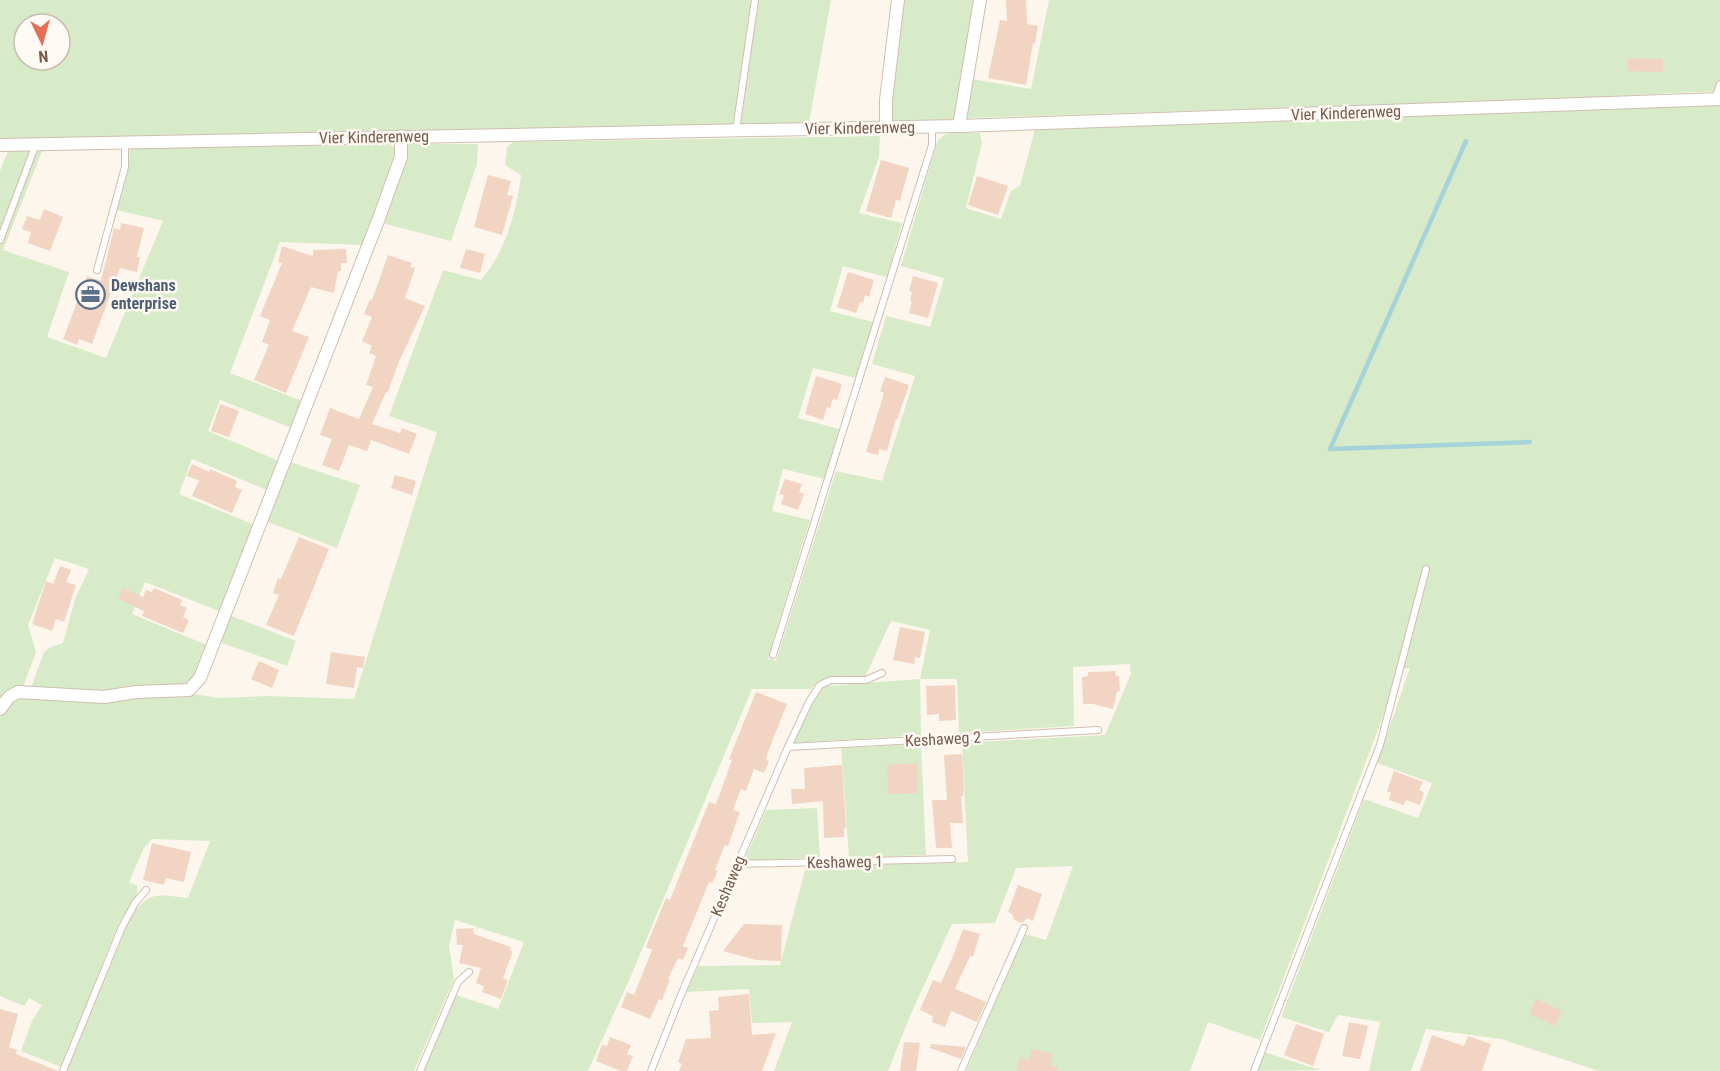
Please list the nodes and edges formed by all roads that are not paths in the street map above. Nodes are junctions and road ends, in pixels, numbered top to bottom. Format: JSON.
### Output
{"nodes":[{"id":1,"x":755,"y":0,"type":"edge"},
{"id":2,"x":898,"y":0,"type":"edge"},
{"id":3,"x":980,"y":0,"type":"edge"},
{"id":4,"x":1720,"y":84,"type":"edge"},
{"id":5,"x":1718,"y":99,"type":"edge"},
{"id":6,"x":959,"y":126,"type":"junction"},
{"id":7,"x":932,"y":127,"type":"junction"},
{"id":8,"x":886,"y":128,"type":"junction"},
{"id":9,"x":736,"y":130,"type":"junction"},
{"id":10,"x":401,"y":136,"type":"junction"},
{"id":11,"x":125,"y":142,"type":"junction"},
{"id":12,"x":36,"y":144,"type":"junction"},
{"id":13,"x":0,"y":145,"type":"edge"},
{"id":14,"x":0,"y":240,"type":"edge"},
{"id":15,"x":97,"y":270,"type":"dead end"},
{"id":16,"x":1426,"y":569,"type":"dead end"},
{"id":17,"x":773,"y":655,"type":"dead end"},
{"id":18,"x":882,"y":673,"type":"dead end"},
{"id":19,"x":0,"y":709,"type":"edge"},
{"id":20,"x":1098,"y":730,"type":"dead end"},
{"id":21,"x":788,"y":747,"type":"junction"},
{"id":22,"x":952,"y":859,"type":"dead end"},
{"id":23,"x":737,"y":864,"type":"junction"},
{"id":24,"x":146,"y":890,"type":"dead end"},
{"id":25,"x":1024,"y":928,"type":"dead end"},
{"id":26,"x":470,"y":972,"type":"dead end"},
{"id":27,"x":63,"y":1071,"type":"edge"},
{"id":28,"x":420,"y":1071,"type":"edge"},
{"id":29,"x":651,"y":1071,"type":"edge"},
{"id":30,"x":962,"y":1071,"type":"edge"},
{"id":31,"x":1254,"y":1071,"type":"edge"}],
"edges":[{"from":1,"to":9,"type":"lane"},
{"from":2,"to":8,"type":"street"},
{"from":3,"to":6,"type":"street"},
{"from":4,"to":5,"type":"lane"},
{"from":5,"to":6,"type":"street","name":"Vier Kinderenweg"},
{"from":6,"to":7,"type":"street","name":"Vier Kinderenweg"},
{"from":7,"to":8,"type":"street","name":"Vier Kinderenweg"},
{"from":7,"to":17,"type":"lane"},
{"from":8,"to":9,"type":"street","name":"Vier Kinderenweg"},
{"from":9,"to":10,"type":"street","name":"Vier Kinderenweg"},
{"from":10,"to":11,"type":"street","name":"Vier Kinderenweg"},
{"from":10,"to":19,"type":"street"},
{"from":11,"to":12,"type":"street","name":"Vier Kinderenweg"},
{"from":11,"to":15,"type":"lane"},
{"from":12,"to":13,"type":"street","name":"Vier Kinderenweg"},
{"from":12,"to":14,"type":"lane"},
{"from":16,"to":31,"type":"lane"},
{"from":18,"to":21,"type":"lane","name":"Keshaweg"},
{"from":20,"to":21,"type":"lane","name":"Keshaweg 2"},
{"from":21,"to":23,"type":"lane","name":"Keshaweg"},
{"from":22,"to":23,"type":"lane","name":"Keshaweg 1"},
{"from":23,"to":29,"type":"lane","name":"Keshaweg"},
{"from":24,"to":27,"type":"lane"},
{"from":25,"to":30,"type":"lane"},
{"from":26,"to":28,"type":"lane"}]}
